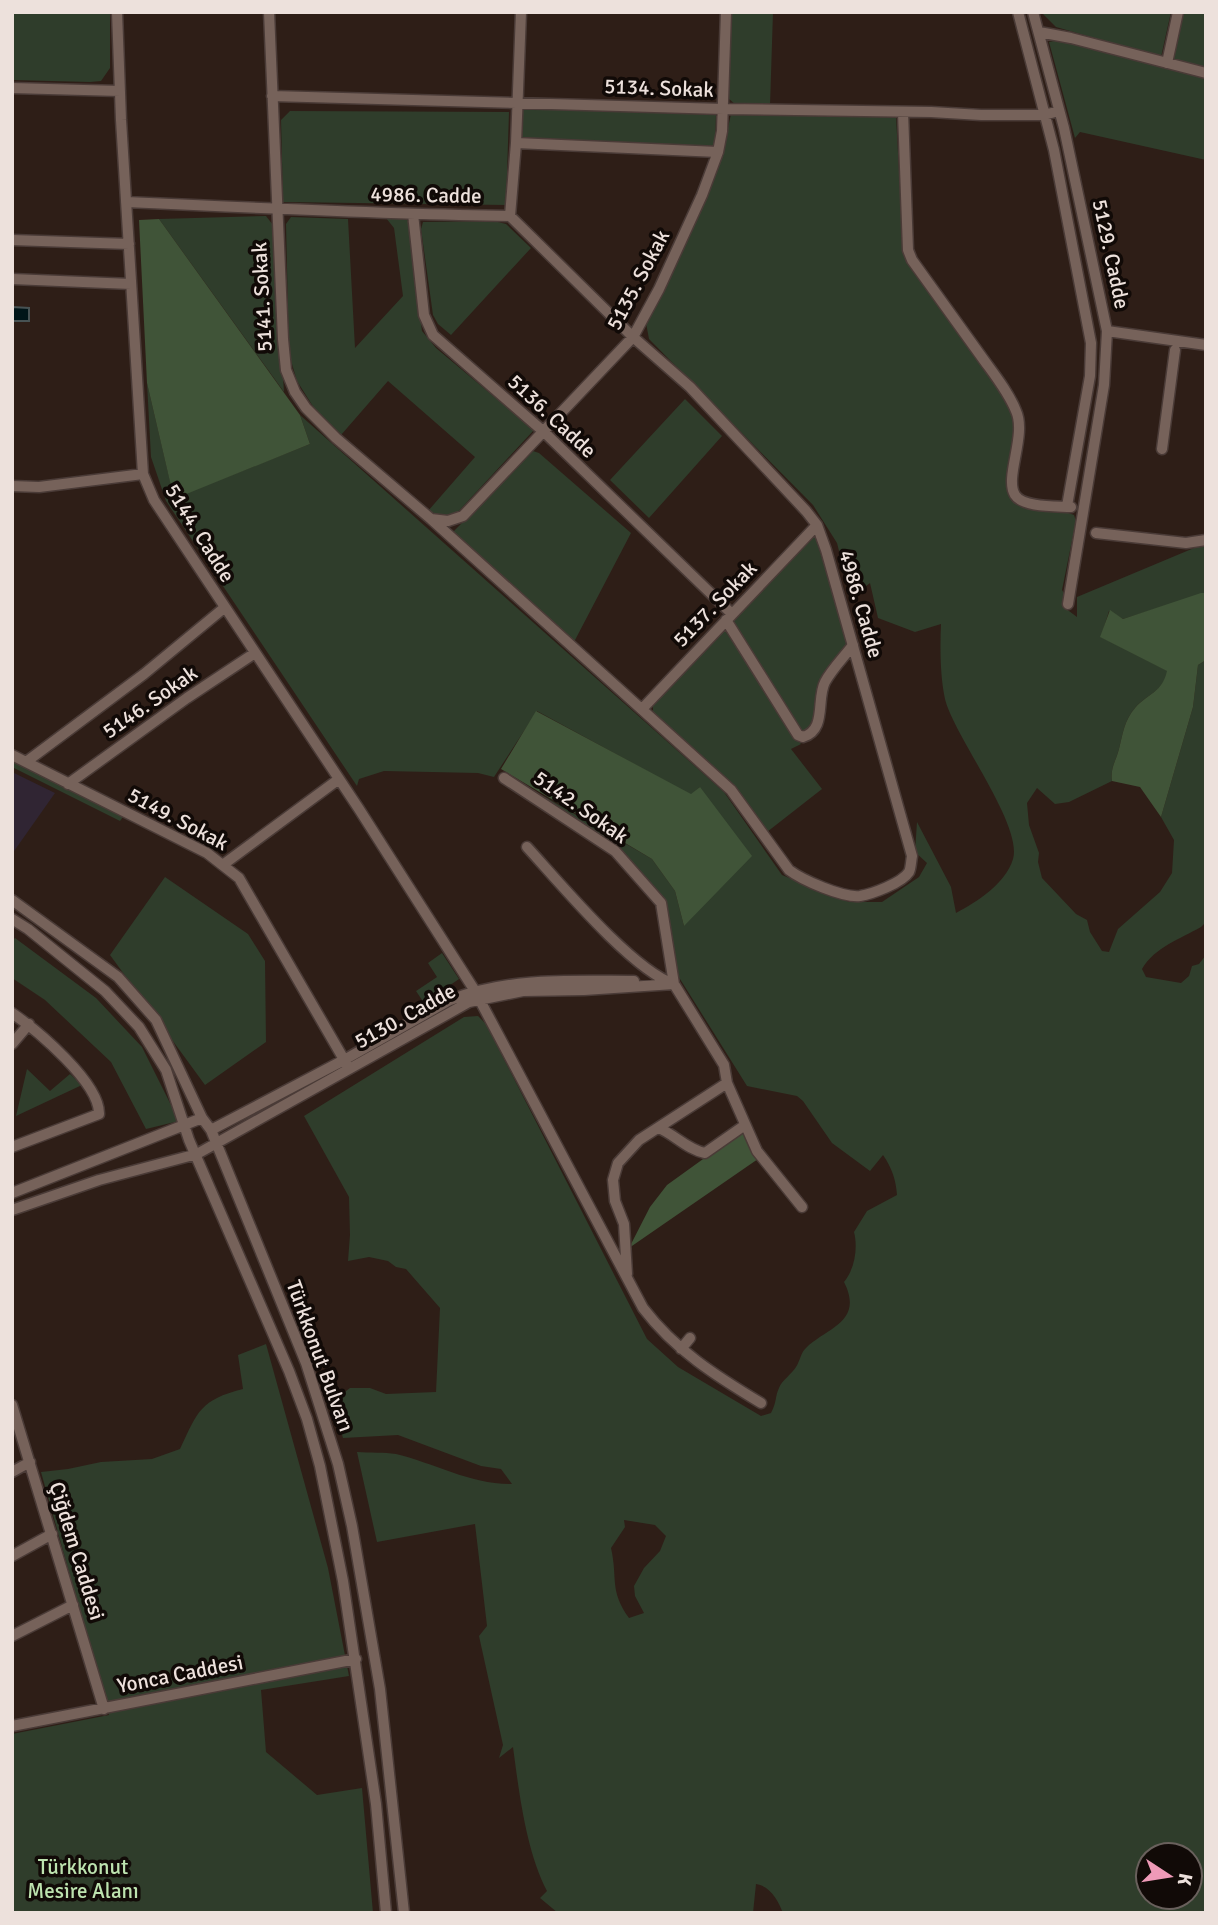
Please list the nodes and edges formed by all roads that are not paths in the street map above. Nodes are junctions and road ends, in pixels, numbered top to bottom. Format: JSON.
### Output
{"nodes":[{"id":1,"x":117,"y":12,"type":"edge"},
{"id":2,"x":269,"y":12,"type":"edge"},
{"id":3,"x":520,"y":12,"type":"edge"},
{"id":4,"x":726,"y":12,"type":"edge"},
{"id":5,"x":1018,"y":12,"type":"edge"},
{"id":6,"x":1034,"y":12,"type":"edge"},
{"id":7,"x":1178,"y":12,"type":"edge"},
{"id":8,"x":1039,"y":32,"type":"junction"},
{"id":9,"x":1167,"y":63,"type":"junction"},
{"id":10,"x":1206,"y":73,"type":"edge"},
{"id":11,"x":12,"y":88,"type":"edge"},
{"id":12,"x":120,"y":91,"type":"junction"},
{"id":13,"x":272,"y":96,"type":"junction"},
{"id":14,"x":517,"y":104,"type":"junction"},
{"id":15,"x":723,"y":109,"type":"junction"},
{"id":16,"x":1059,"y":111,"type":"junction"},
{"id":17,"x":903,"y":112,"type":"junction"},
{"id":18,"x":1044,"y":115,"type":"junction"},
{"id":19,"x":516,"y":143,"type":"junction"},
{"id":20,"x":718,"y":152,"type":"junction"},
{"id":21,"x":126,"y":202,"type":"junction"},
{"id":22,"x":276,"y":209,"type":"junction"},
{"id":23,"x":413,"y":214,"type":"junction"},
{"id":24,"x":510,"y":216,"type":"junction"},
{"id":25,"x":12,"y":240,"type":"edge"},
{"id":26,"x":129,"y":244,"type":"junction"},
{"id":27,"x":12,"y":279,"type":"edge"},
{"id":28,"x":131,"y":284,"type":"junction"},
{"id":29,"x":1107,"y":331,"type":"junction"},
{"id":30,"x":633,"y":337,"type":"junction"},
{"id":31,"x":1206,"y":345,"type":"edge"},
{"id":32,"x":1175,"y":350,"type":"dead end"},
{"id":33,"x":544,"y":432,"type":"junction"},
{"id":34,"x":1161,"y":449,"type":"dead end"},
{"id":35,"x":143,"y":474,"type":"junction"},
{"id":36,"x":12,"y":486,"type":"edge"},
{"id":37,"x":1067,"y":506,"type":"junction"},
{"id":38,"x":1085,"y":508,"type":"junction"},
{"id":39,"x":431,"y":519,"type":"junction"},
{"id":40,"x":817,"y":525,"type":"junction"},
{"id":41,"x":1096,"y":533,"type":"dead end"},
{"id":42,"x":1206,"y":540,"type":"edge"},
{"id":43,"x":1068,"y":604,"type":"dead end"},
{"id":44,"x":224,"y":608,"type":"junction"},
{"id":45,"x":729,"y":617,"type":"junction"},
{"id":46,"x":853,"y":645,"type":"junction"},
{"id":47,"x":256,"y":653,"type":"junction"},
{"id":48,"x":642,"y":709,"type":"junction"},
{"id":49,"x":12,"y":755,"type":"edge"},
{"id":50,"x":26,"y":762,"type":"junction"},
{"id":51,"x":505,"y":778,"type":"dead end"},
{"id":52,"x":340,"y":779,"type":"junction"},
{"id":53,"x":68,"y":784,"type":"junction"},
{"id":54,"x":527,"y":847,"type":"dead end"},
{"id":55,"x":224,"y":864,"type":"junction"},
{"id":56,"x":12,"y":900,"type":"edge"},
{"id":57,"x":14,"y":924,"type":"edge"},
{"id":58,"x":662,"y":980,"type":"junction"},
{"id":59,"x":674,"y":985,"type":"junction"},
{"id":60,"x":477,"y":995,"type":"junction"},
{"id":61,"x":12,"y":1013,"type":"edge"},
{"id":62,"x":29,"y":1024,"type":"junction"},
{"id":63,"x":12,"y":1044,"type":"edge"},
{"id":64,"x":347,"y":1065,"type":"junction"},
{"id":65,"x":727,"y":1083,"type":"junction"},
{"id":66,"x":202,"y":1118,"type":"junction"},
{"id":67,"x":184,"y":1125,"type":"junction"},
{"id":68,"x":745,"y":1125,"type":"junction"},
{"id":69,"x":659,"y":1128,"type":"junction"},
{"id":70,"x":211,"y":1130,"type":"junction"},
{"id":71,"x":216,"y":1143,"type":"junction"},
{"id":72,"x":12,"y":1147,"type":"edge"},
{"id":73,"x":197,"y":1154,"type":"junction"},
{"id":74,"x":12,"y":1193,"type":"edge"},
{"id":75,"x":802,"y":1207,"type":"dead end"},
{"id":76,"x":12,"y":1210,"type":"edge"},
{"id":77,"x":628,"y":1281,"type":"junction"},
{"id":78,"x":690,"y":1338,"type":"dead end"},
{"id":79,"x":681,"y":1349,"type":"junction"},
{"id":80,"x":761,"y":1404,"type":"dead end"},
{"id":81,"x":12,"y":1405,"type":"edge"},
{"id":82,"x":30,"y":1462,"type":"junction"},
{"id":83,"x":12,"y":1472,"type":"edge"},
{"id":84,"x":52,"y":1534,"type":"junction"},
{"id":85,"x":12,"y":1556,"type":"edge"},
{"id":86,"x":74,"y":1605,"type":"junction"},
{"id":87,"x":12,"y":1636,"type":"edge"},
{"id":88,"x":356,"y":1659,"type":"junction"},
{"id":89,"x":104,"y":1709,"type":"junction"},
{"id":90,"x":12,"y":1726,"type":"edge"},
{"id":91,"x":386,"y":1913,"type":"edge"},
{"id":92,"x":404,"y":1913,"type":"edge"}],
"edges":[{"from":1,"to":12,"type":"street","name":"5144. Cadde"},
{"from":2,"to":13,"type":"street","name":"5141. Sokak"},
{"from":3,"to":14,"type":"street"},
{"from":4,"to":15,"type":"street","name":"5135. Sokak"},
{"from":5,"to":18,"type":"street","name":"5129. Cadde"},
{"from":6,"to":8,"type":"street","name":"5129. Cadde"},
{"from":7,"to":9,"type":"street"},
{"from":8,"to":9,"type":"street"},
{"from":8,"to":16,"type":"street","name":"5129. Cadde"},
{"from":9,"to":10,"type":"street"},
{"from":11,"to":12,"type":"street"},
{"from":12,"to":21,"type":"street","name":"5144. Cadde"},
{"from":13,"to":14,"type":"street","name":"5134. Sokak"},
{"from":13,"to":22,"type":"street","name":"5141. Sokak"},
{"from":14,"to":15,"type":"street","name":"5134. Sokak"},
{"from":14,"to":19,"type":"street"},
{"from":15,"to":17,"type":"street","name":"5134. Sokak"},
{"from":15,"to":20,"type":"street","name":"5135. Sokak"},
{"from":16,"to":18,"type":"street","name":"5134. Sokak"},
{"from":16,"to":29,"type":"street","name":"5129. Cadde"},
{"from":17,"to":18,"type":"street","name":"5134. Sokak"},
{"from":17,"to":37,"type":"street"},
{"from":18,"to":37,"type":"street","name":"5129. Cadde"},
{"from":19,"to":20,"type":"street"},
{"from":19,"to":24,"type":"street"},
{"from":20,"to":30,"type":"street","name":"5135. Sokak"},
{"from":21,"to":22,"type":"street","name":"4986. Cadde"},
{"from":21,"to":26,"type":"street","name":"5144. Cadde"},
{"from":22,"to":23,"type":"street","name":"4986. Cadde"},
{"from":22,"to":39,"type":"street","name":"5141. Sokak"},
{"from":23,"to":24,"type":"street","name":"4986. Cadde"},
{"from":23,"to":33,"type":"street","name":"5136. Cadde"},
{"from":24,"to":30,"type":"street","name":"4986. Cadde"},
{"from":25,"to":26,"type":"street"},
{"from":26,"to":28,"type":"street","name":"5144. Cadde"},
{"from":27,"to":28,"type":"street"},
{"from":28,"to":35,"type":"street","name":"5144. Cadde"},
{"from":29,"to":31,"type":"street"},
{"from":29,"to":38,"type":"street","name":"5129. Cadde"},
{"from":30,"to":33,"type":"street","name":"5135. Sokak"},
{"from":30,"to":40,"type":"street","name":"4986. Cadde"},
{"from":32,"to":34,"type":"street"},
{"from":33,"to":39,"type":"street","name":"5135. Sokak"},
{"from":33,"to":45,"type":"street","name":"5136. Cadde"},
{"from":35,"to":36,"type":"street"},
{"from":35,"to":44,"type":"street","name":"5144. Cadde"},
{"from":37,"to":38,"type":"street"},
{"from":38,"to":43,"type":"street","name":"5129. Cadde"},
{"from":39,"to":48,"type":"street","name":"4986. Cadde"},
{"from":40,"to":45,"type":"street","name":"5137. Sokak"},
{"from":40,"to":46,"type":"street","name":"4986. Cadde"},
{"from":41,"to":42,"type":"street"},
{"from":44,"to":47,"type":"street","name":"5144. Cadde"},
{"from":44,"to":50,"type":"street"},
{"from":45,"to":46,"type":"street","name":"5136. Cadde"},
{"from":45,"to":48,"type":"street","name":"5137. Sokak"},
{"from":46,"to":48,"type":"street","name":"4986. Cadde"},
{"from":47,"to":52,"type":"street","name":"5144. Cadde"},
{"from":47,"to":53,"type":"street","name":"5146. Sokak"},
{"from":49,"to":50,"type":"street","name":"5149. Sokak"},
{"from":50,"to":53,"type":"street","name":"5149. Sokak"},
{"from":51,"to":59,"type":"street","name":"5142. Sokak"},
{"from":52,"to":55,"type":"street"},
{"from":52,"to":60,"type":"street","name":"5144. Cadde"},
{"from":53,"to":55,"type":"street","name":"5149. Sokak"},
{"from":54,"to":58,"type":"street"},
{"from":55,"to":64,"type":"street","name":"5149. Sokak"},
{"from":56,"to":66,"type":"street","name":"Türkkonut Bulvarı"},
{"from":57,"to":67,"type":"street","name":"Türkkonut Bulvarı"},
{"from":58,"to":59,"type":"street"},
{"from":58,"to":60,"type":"street","name":"5130. Cadde"},
{"from":59,"to":60,"type":"street","name":"5130. Cadde"},
{"from":59,"to":65,"type":"street"},
{"from":60,"to":64,"type":"street","name":"5130. Cadde"},
{"from":60,"to":77,"type":"street","name":"5144. Cadde"},
{"from":61,"to":62,"type":"street"},
{"from":62,"to":63,"type":"street"},
{"from":62,"to":72,"type":"street"},
{"from":64,"to":70,"type":"street","name":"5130. Cadde"},
{"from":64,"to":71,"type":"street","name":"5130. Cadde"},
{"from":65,"to":68,"type":"street"},
{"from":65,"to":69,"type":"street"},
{"from":66,"to":67,"type":"street"},
{"from":66,"to":70,"type":"street","name":"Türkkonut Bulvarı"},
{"from":67,"to":73,"type":"street","name":"Türkkonut Bulvarı"},
{"from":67,"to":74,"type":"street"},
{"from":68,"to":69,"type":"street"},
{"from":68,"to":75,"type":"street"},
{"from":69,"to":77,"type":"street"},
{"from":70,"to":71,"type":"street","name":"Türkkonut Bulvarı"},
{"from":71,"to":73,"type":"street","name":"5130. Cadde"},
{"from":71,"to":92,"type":"street","name":"Türkkonut Bulvarı"},
{"from":73,"to":76,"type":"street","name":"5130. Cadde"},
{"from":73,"to":88,"type":"street","name":"Türkkonut Bulvarı"},
{"from":77,"to":79,"type":"street","name":"5144. Cadde"},
{"from":78,"to":79,"type":"street"},
{"from":79,"to":80,"type":"street","name":"5144. Cadde"},
{"from":81,"to":82,"type":"street","name":"Çiğdem Caddesi"},
{"from":82,"to":83,"type":"street"},
{"from":82,"to":84,"type":"street","name":"Çiğdem Caddesi"},
{"from":84,"to":85,"type":"street"},
{"from":84,"to":86,"type":"street","name":"Çiğdem Caddesi"},
{"from":86,"to":87,"type":"street"},
{"from":86,"to":89,"type":"street","name":"Çiğdem Caddesi"},
{"from":88,"to":89,"type":"street","name":"Yonca Caddesi"},
{"from":88,"to":91,"type":"street","name":"Türkkonut Bulvarı"},
{"from":89,"to":90,"type":"street","name":"Yonca Caddesi"}]}
